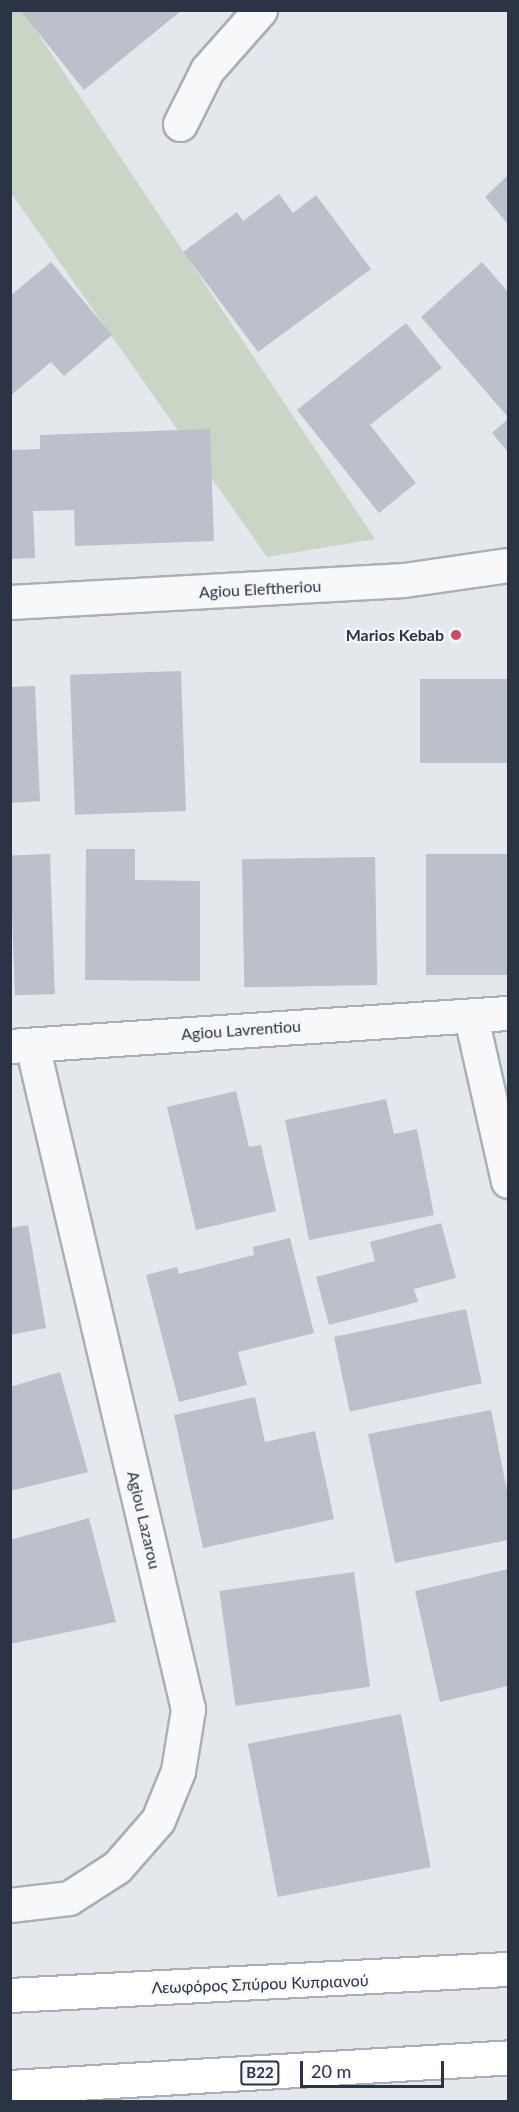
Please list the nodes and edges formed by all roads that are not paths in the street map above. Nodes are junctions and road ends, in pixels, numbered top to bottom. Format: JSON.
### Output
{"nodes":[{"id":1,"x":260,"y":10,"type":"edge"},
{"id":2,"x":180,"y":124,"type":"dead end"},
{"id":3,"x":508,"y":566,"type":"edge"},
{"id":4,"x":10,"y":602,"type":"edge"},
{"id":5,"x":508,"y":1013,"type":"edge"},
{"id":6,"x":471,"y":1017,"type":"junction"},
{"id":7,"x":21,"y":1045,"type":"edge"},
{"id":8,"x":508,"y":1181,"type":"edge"},
{"id":9,"x":10,"y":1905,"type":"edge"},
{"id":10,"x":508,"y":1970,"type":"edge"},
{"id":11,"x":10,"y":1995,"type":"edge"},
{"id":12,"x":508,"y":2057,"type":"edge"},
{"id":13,"x":457,"y":2061,"type":"junction"},
{"id":14,"x":508,"y":2075,"type":"edge"},
{"id":15,"x":10,"y":2087,"type":"edge"}],
"edges":[{"from":1,"to":2,"type":"street"},
{"from":3,"to":4,"type":"street","name":"Agiou Eleftheriou"},
{"from":5,"to":6,"type":"street","name":"Agiou Lavrentiou"},
{"from":6,"to":7,"type":"street","name":"Agiou Lavrentiou"},
{"from":6,"to":8,"type":"street"},
{"from":7,"to":9,"type":"street","name":"Agiou Lazarou"},
{"from":10,"to":11,"type":"main road","name":"Λεωφόρος Σπύρου Κυπριανού"},
{"from":12,"to":13,"type":"main road","number":"B22"},
{"from":13,"to":14,"type":"street"},
{"from":13,"to":15,"type":"main road","number":"B22"}]}
